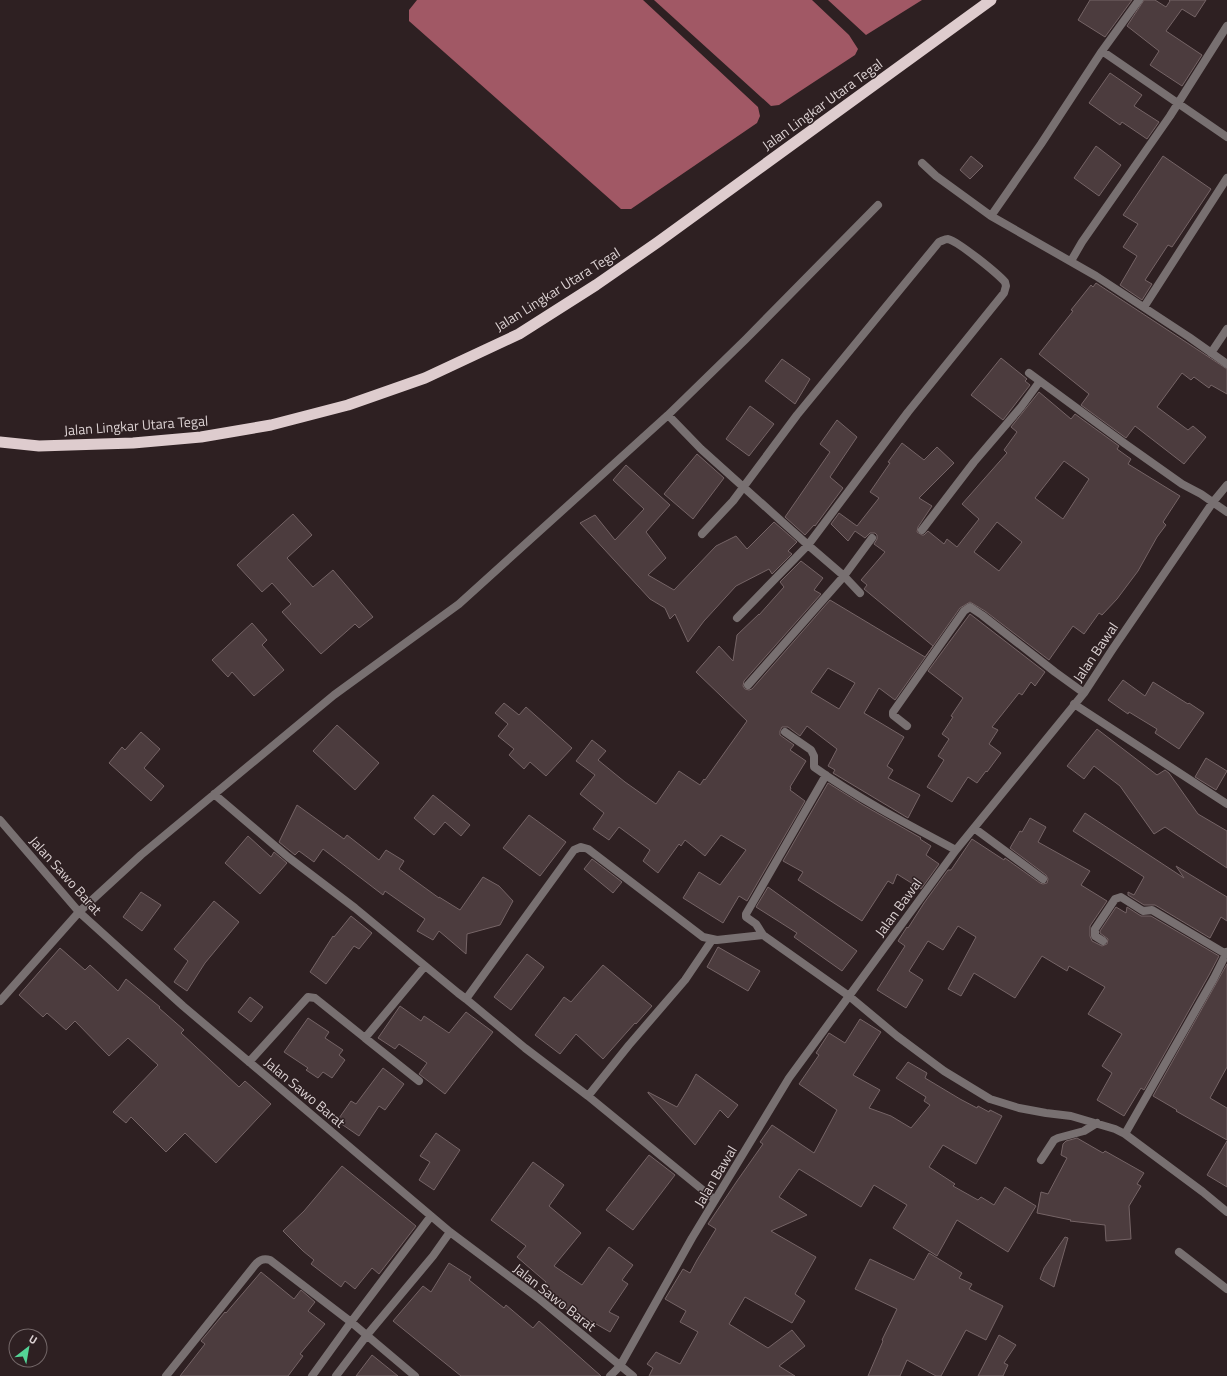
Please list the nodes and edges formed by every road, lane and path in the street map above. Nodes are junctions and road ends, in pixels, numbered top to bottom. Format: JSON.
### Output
{"nodes":[{"id":1,"x":991,"y":0,"type":"edge"},
{"id":2,"x":1139,"y":0,"type":"edge"},
{"id":3,"x":1227,"y":26,"type":"edge"},
{"id":4,"x":1102,"y":51,"type":"junction"},
{"id":5,"x":1178,"y":102,"type":"junction"},
{"id":6,"x":1227,"y":137,"type":"edge"},
{"id":7,"x":922,"y":163,"type":"dead end"},
{"id":8,"x":1227,"y":178,"type":"edge"},
{"id":9,"x":878,"y":205,"type":"dead end"},
{"id":10,"x":990,"y":216,"type":"junction"},
{"id":11,"x":1071,"y":261,"type":"junction"},
{"id":12,"x":1144,"y":307,"type":"junction"},
{"id":13,"x":1227,"y":329,"type":"edge"},
{"id":14,"x":1211,"y":354,"type":"junction"},
{"id":15,"x":1227,"y":364,"type":"edge"},
{"id":16,"x":1029,"y":373,"type":"dead end"},
{"id":17,"x":1040,"y":381,"type":"junction"},
{"id":18,"x":668,"y":416,"type":"junction"},
{"id":19,"x":0,"y":442,"type":"edge"},
{"id":20,"x":1227,"y":485,"type":"edge"},
{"id":21,"x":744,"y":486,"type":"junction"},
{"id":22,"x":1213,"y":502,"type":"junction"},
{"id":23,"x":1227,"y":512,"type":"edge"},
{"id":24,"x":922,"y":530,"type":"dead end"},
{"id":25,"x":702,"y":534,"type":"dead end"},
{"id":26,"x":872,"y":538,"type":"dead end"},
{"id":27,"x":808,"y":545,"type":"junction"},
{"id":28,"x":844,"y":576,"type":"junction"},
{"id":29,"x":860,"y":593,"type":"dead end"},
{"id":30,"x":737,"y":618,"type":"dead end"},
{"id":31,"x":748,"y":685,"type":"dead end"},
{"id":32,"x":1084,"y":692,"type":"junction"},
{"id":33,"x":1074,"y":704,"type":"junction"},
{"id":34,"x":907,"y":726,"type":"dead end"},
{"id":35,"x":785,"y":732,"type":"dead end"},
{"id":36,"x":826,"y":775,"type":"junction"},
{"id":37,"x":214,"y":794,"type":"junction"},
{"id":38,"x":1227,"y":804,"type":"edge"},
{"id":39,"x":0,"y":820,"type":"edge"},
{"id":40,"x":974,"y":828,"type":"junction"},
{"id":41,"x":956,"y":850,"type":"junction"},
{"id":42,"x":1042,"y":879,"type":"dead end"},
{"id":43,"x":80,"y":912,"type":"junction"},
{"id":44,"x":763,"y":935,"type":"junction"},
{"id":45,"x":712,"y":940,"type":"junction"},
{"id":46,"x":1103,"y":941,"type":"dead end"},
{"id":47,"x":1227,"y":953,"type":"edge"},
{"id":48,"x":425,"y":966,"type":"junction"},
{"id":49,"x":850,"y":994,"type":"junction"},
{"id":50,"x":466,"y":999,"type":"junction"},
{"id":51,"x":0,"y":1001,"type":"edge"},
{"id":52,"x":365,"y":1038,"type":"junction"},
{"id":53,"x":249,"y":1062,"type":"junction"},
{"id":54,"x":419,"y":1081,"type":"dead end"},
{"id":55,"x":588,"y":1096,"type":"junction"},
{"id":56,"x":1096,"y":1124,"type":"junction"},
{"id":57,"x":1125,"y":1134,"type":"junction"},
{"id":58,"x":1041,"y":1160,"type":"dead end"},
{"id":59,"x":712,"y":1198,"type":"junction"},
{"id":60,"x":1227,"y":1212,"type":"edge"},
{"id":61,"x":431,"y":1216,"type":"junction"},
{"id":62,"x":450,"y":1232,"type":"junction"},
{"id":63,"x":1179,"y":1252,"type":"dead end"},
{"id":64,"x":1227,"y":1289,"type":"edge"},
{"id":65,"x":351,"y":1322,"type":"junction"},
{"id":66,"x":366,"y":1335,"type":"junction"},
{"id":67,"x":617,"y":1364,"type":"junction"},
{"id":68,"x":166,"y":1376,"type":"edge"},
{"id":69,"x":312,"y":1376,"type":"edge"},
{"id":70,"x":336,"y":1376,"type":"edge"},
{"id":71,"x":415,"y":1376,"type":"edge"},
{"id":72,"x":610,"y":1376,"type":"edge"},
{"id":73,"x":633,"y":1376,"type":"edge"}],
"edges":[{"from":1,"to":19,"type":"highway","name":"Jalan Lingkar Utara Tegal"},
{"from":2,"to":4,"type":"street"},
{"from":3,"to":5,"type":"street"},
{"from":4,"to":5,"type":"street"},
{"from":4,"to":10,"type":"street"},
{"from":5,"to":6,"type":"street"},
{"from":5,"to":11,"type":"street"},
{"from":7,"to":10,"type":"street"},
{"from":8,"to":12,"type":"street"},
{"from":9,"to":18,"type":"street"},
{"from":10,"to":11,"type":"street"},
{"from":11,"to":12,"type":"street"},
{"from":12,"to":14,"type":"street"},
{"from":13,"to":14,"type":"street"},
{"from":14,"to":15,"type":"street"},
{"from":16,"to":17,"type":"street"},
{"from":17,"to":22,"type":"street"},
{"from":17,"to":24,"type":"street"},
{"from":18,"to":21,"type":"street"},
{"from":18,"to":37,"type":"street"},
{"from":20,"to":22,"type":"street","name":"Jalan Bawal"},
{"from":21,"to":25,"type":"street"},
{"from":21,"to":27,"type":"street"},
{"from":21,"to":27,"type":"street"},
{"from":22,"to":23,"type":"street"},
{"from":22,"to":32,"type":"street","name":"Jalan Bawal"},
{"from":26,"to":28,"type":"street"},
{"from":27,"to":28,"type":"street"},
{"from":27,"to":30,"type":"street"},
{"from":28,"to":29,"type":"street"},
{"from":28,"to":31,"type":"street"},
{"from":32,"to":33,"type":"street","name":"Jalan Bawal"},
{"from":32,"to":34,"type":"street"},
{"from":33,"to":38,"type":"street"},
{"from":33,"to":40,"type":"street","name":"Jalan Bawal"},
{"from":35,"to":36,"type":"street"},
{"from":36,"to":41,"type":"street"},
{"from":36,"to":44,"type":"street"},
{"from":37,"to":43,"type":"street"},
{"from":37,"to":48,"type":"street"},
{"from":39,"to":43,"type":"street","name":"Jalan Sawo Barat"},
{"from":40,"to":41,"type":"street","name":"Jalan Bawal"},
{"from":40,"to":42,"type":"street"},
{"from":41,"to":49,"type":"street","name":"Jalan Bawal"},
{"from":43,"to":51,"type":"street"},
{"from":43,"to":53,"type":"street","name":"Jalan Sawo Barat"},
{"from":44,"to":45,"type":"street"},
{"from":44,"to":49,"type":"street"},
{"from":45,"to":50,"type":"street"},
{"from":45,"to":55,"type":"street"},
{"from":46,"to":47,"type":"street"},
{"from":47,"to":57,"type":"street"},
{"from":48,"to":50,"type":"street"},
{"from":48,"to":52,"type":"street"},
{"from":49,"to":56,"type":"street"},
{"from":49,"to":59,"type":"street","name":"Jalan Bawal"},
{"from":50,"to":55,"type":"street"},
{"from":52,"to":53,"type":"street"},
{"from":52,"to":54,"type":"street"},
{"from":53,"to":61,"type":"street","name":"Jalan Sawo Barat"},
{"from":55,"to":59,"type":"street"},
{"from":56,"to":57,"type":"street"},
{"from":56,"to":58,"type":"street"},
{"from":57,"to":60,"type":"street"},
{"from":59,"to":67,"type":"street","name":"Jalan Bawal"},
{"from":61,"to":62,"type":"street","name":"Jalan Sawo Barat"},
{"from":61,"to":65,"type":"street"},
{"from":62,"to":66,"type":"street"},
{"from":62,"to":67,"type":"street","name":"Jalan Sawo Barat"},
{"from":63,"to":64,"type":"street"},
{"from":65,"to":66,"type":"street"},
{"from":65,"to":68,"type":"street"},
{"from":65,"to":69,"type":"street"},
{"from":66,"to":70,"type":"street"},
{"from":66,"to":71,"type":"street"},
{"from":67,"to":72,"type":"street","name":"Jalan Bawal"},
{"from":67,"to":73,"type":"street","name":"Jalan Sawo Barat"}]}
